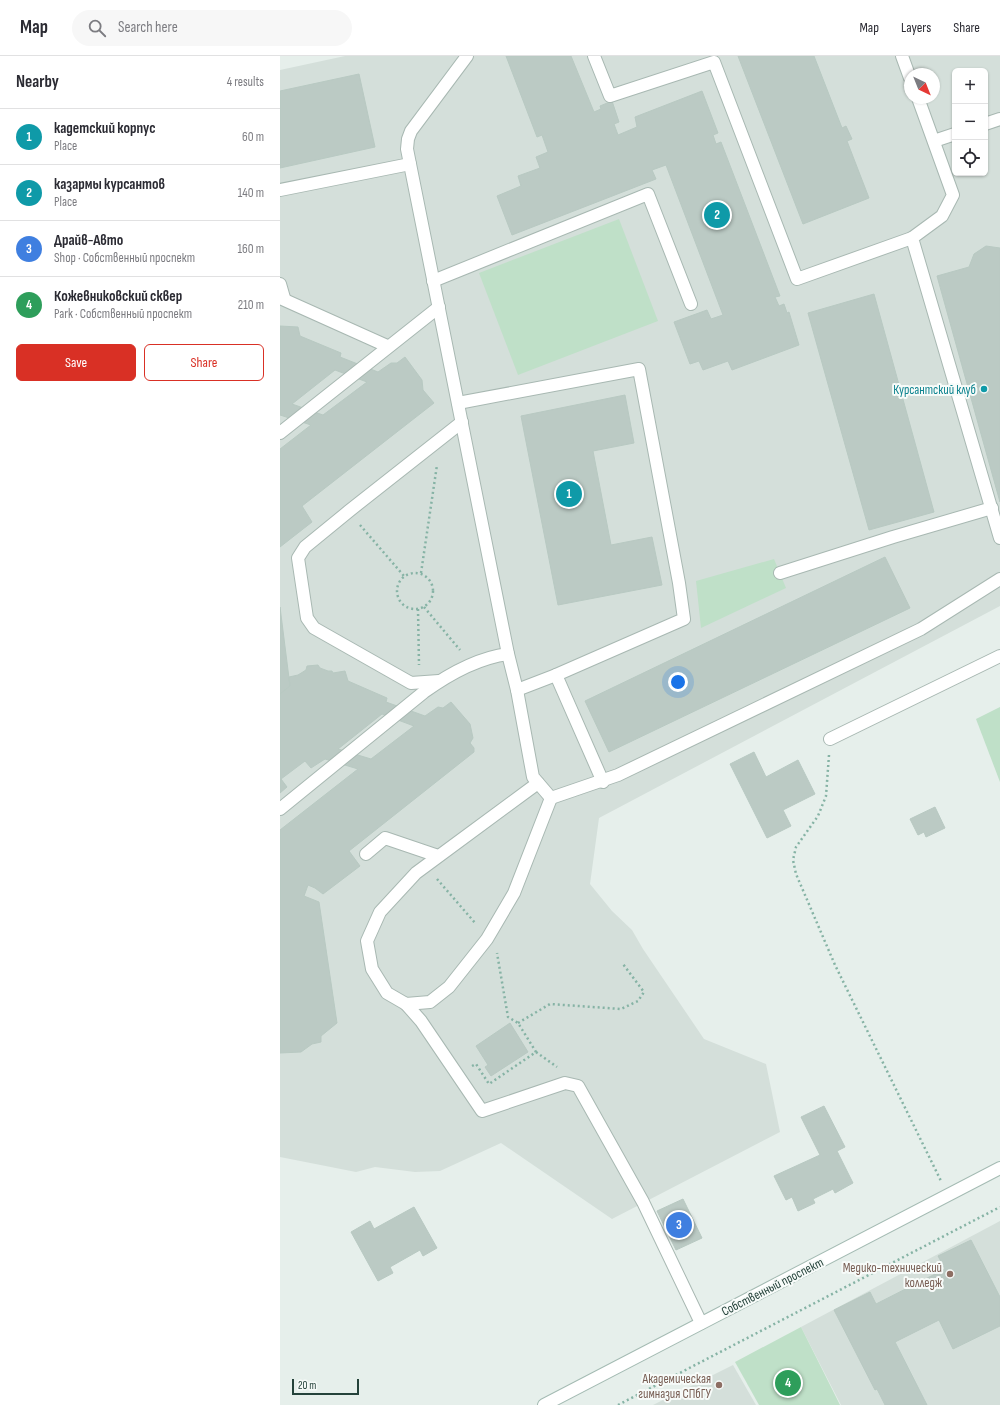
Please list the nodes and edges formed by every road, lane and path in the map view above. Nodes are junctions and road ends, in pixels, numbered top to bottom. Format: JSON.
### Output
{"nodes":[{"id":1,"x":467,"y":56,"type":"edge"},
{"id":2,"x":594,"y":56,"type":"edge"},
{"id":3,"x":902,"y":56,"type":"edge"},
{"id":4,"x":906,"y":68,"type":"edge"},
{"id":5,"x":920,"y":104,"type":"edge"},
{"id":6,"x":1000,"y":119,"type":"edge"},
{"id":7,"x":988,"y":123,"type":"edge"},
{"id":8,"x":952,"y":135,"type":"edge"},
{"id":9,"x":934,"y":140,"type":"junction"},
{"id":10,"x":410,"y":164,"type":"junction"},
{"id":11,"x":280,"y":190,"type":"edge"},
{"id":12,"x":912,"y":238,"type":"junction"},
{"id":13,"x":433,"y":281,"type":"junction"},
{"id":14,"x":280,"y":284,"type":"edge"},
{"id":15,"x":282,"y":298,"type":"edge"},
{"id":16,"x":691,"y":304,"type":"dead end"},
{"id":17,"x":438,"y":307,"type":"junction"},
{"id":18,"x":387,"y":346,"type":"junction"},
{"id":19,"x":458,"y":403,"type":"junction"},
{"id":20,"x":462,"y":422,"type":"junction"},
{"id":21,"x":280,"y":432,"type":"edge"},
{"id":22,"x":440,"y":440,"type":"junction"},
{"id":23,"x":992,"y":508,"type":"junction"},
{"id":24,"x":349,"y":511,"type":"junction"},
{"id":25,"x":1000,"y":538,"type":"edge"},
{"id":26,"x":421,"y":573,"type":"junction"},
{"id":27,"x":780,"y":573,"type":"dead end"},
{"id":28,"x":404,"y":576,"type":"junction"},
{"id":29,"x":1000,"y":579,"type":"edge"},
{"id":30,"x":424,"y":607,"type":"junction"},
{"id":31,"x":418,"y":609,"type":"junction"},
{"id":32,"x":508,"y":654,"type":"junction"},
{"id":33,"x":1000,"y":656,"type":"edge"},
{"id":34,"x":473,"y":664,"type":"junction"},
{"id":35,"x":556,"y":675,"type":"junction"},
{"id":36,"x":439,"y":681,"type":"junction"},
{"id":37,"x":419,"y":682,"type":"junction"},
{"id":38,"x":517,"y":690,"type":"junction"},
{"id":39,"x":830,"y":739,"type":"joint"},
{"id":40,"x":603,"y":782,"type":"junction"},
{"id":41,"x":538,"y":783,"type":"junction"},
{"id":42,"x":551,"y":798,"type":"junction"},
{"id":43,"x":280,"y":809,"type":"edge"},
{"id":44,"x":366,"y":854,"type":"dead end"},
{"id":45,"x":438,"y":856,"type":"junction"},
{"id":46,"x":426,"y":865,"type":"junction"},
{"id":47,"x":487,"y":939,"type":"junction"},
{"id":48,"x":623,"y":964,"type":"dead end"},
{"id":49,"x":406,"y":1004,"type":"junction"},
{"id":50,"x":518,"y":1023,"type":"junction"},
{"id":51,"x":459,"y":1076,"type":"junction"},
{"id":52,"x":1000,"y":1168,"type":"edge"},
{"id":53,"x":948,"y":1195,"type":"junction"},
{"id":54,"x":1000,"y":1206,"type":"edge"},
{"id":55,"x":700,"y":1323,"type":"junction"},
{"id":56,"x":544,"y":1405,"type":"edge"},
{"id":57,"x":618,"y":1405,"type":"edge"}],
"edges":[{"from":1,"to":10,"type":"street"},
{"from":2,"to":12,"type":"street"},
{"from":3,"to":4,"type":"street"},
{"from":5,"to":9,"type":"street"},
{"from":6,"to":7,"type":"street"},
{"from":8,"to":9,"type":"street"},
{"from":9,"to":12,"type":"street"},
{"from":10,"to":11,"type":"street"},
{"from":10,"to":13,"type":"street"},
{"from":12,"to":23,"type":"street"},
{"from":13,"to":16,"type":"street"},
{"from":13,"to":17,"type":"street"},
{"from":14,"to":15,"type":"street"},
{"from":15,"to":18,"type":"street"},
{"from":17,"to":18,"type":"street"},
{"from":17,"to":19,"type":"street"},
{"from":18,"to":21,"type":"street"},
{"from":19,"to":20,"type":"street"},
{"from":19,"to":35,"type":"street"},
{"from":20,"to":22,"type":"street"},
{"from":20,"to":32,"type":"street"},
{"from":22,"to":24,"type":"street"},
{"from":22,"to":26,"type":"path"},
{"from":23,"to":25,"type":"street"},
{"from":23,"to":27,"type":"street"},
{"from":24,"to":28,"type":"path"},
{"from":24,"to":37,"type":"street"},
{"from":26,"to":28,"type":"path"},
{"from":26,"to":30,"type":"path"},
{"from":28,"to":31,"type":"path"},
{"from":29,"to":40,"type":"street"},
{"from":30,"to":31,"type":"path"},
{"from":30,"to":34,"type":"path"},
{"from":31,"to":37,"type":"path"},
{"from":32,"to":34,"type":"street"},
{"from":32,"to":38,"type":"street"},
{"from":33,"to":39,"type":"street"},
{"from":34,"to":36,"type":"street"},
{"from":35,"to":38,"type":"street"},
{"from":35,"to":40,"type":"street"},
{"from":36,"to":37,"type":"street"},
{"from":36,"to":43,"type":"street"},
{"from":38,"to":41,"type":"street"},
{"from":39,"to":53,"type":"path"},
{"from":40,"to":42,"type":"street"},
{"from":41,"to":42,"type":"street"},
{"from":41,"to":45,"type":"street"},
{"from":42,"to":47,"type":"street"},
{"from":44,"to":45,"type":"street"},
{"from":45,"to":46,"type":"street"},
{"from":46,"to":47,"type":"path"},
{"from":46,"to":49,"type":"street"},
{"from":47,"to":49,"type":"street"},
{"from":47,"to":50,"type":"path"},
{"from":48,"to":50,"type":"path"},
{"from":49,"to":51,"type":"street"},
{"from":50,"to":51,"type":"path"},
{"from":51,"to":55,"type":"street"},
{"from":52,"to":53,"type":"street","name":"Собственный проспект"},
{"from":53,"to":55,"type":"street","name":"Собственный проспект"},
{"from":54,"to":57,"type":"path"},
{"from":55,"to":56,"type":"street","name":"Собственный проспект"}]}
